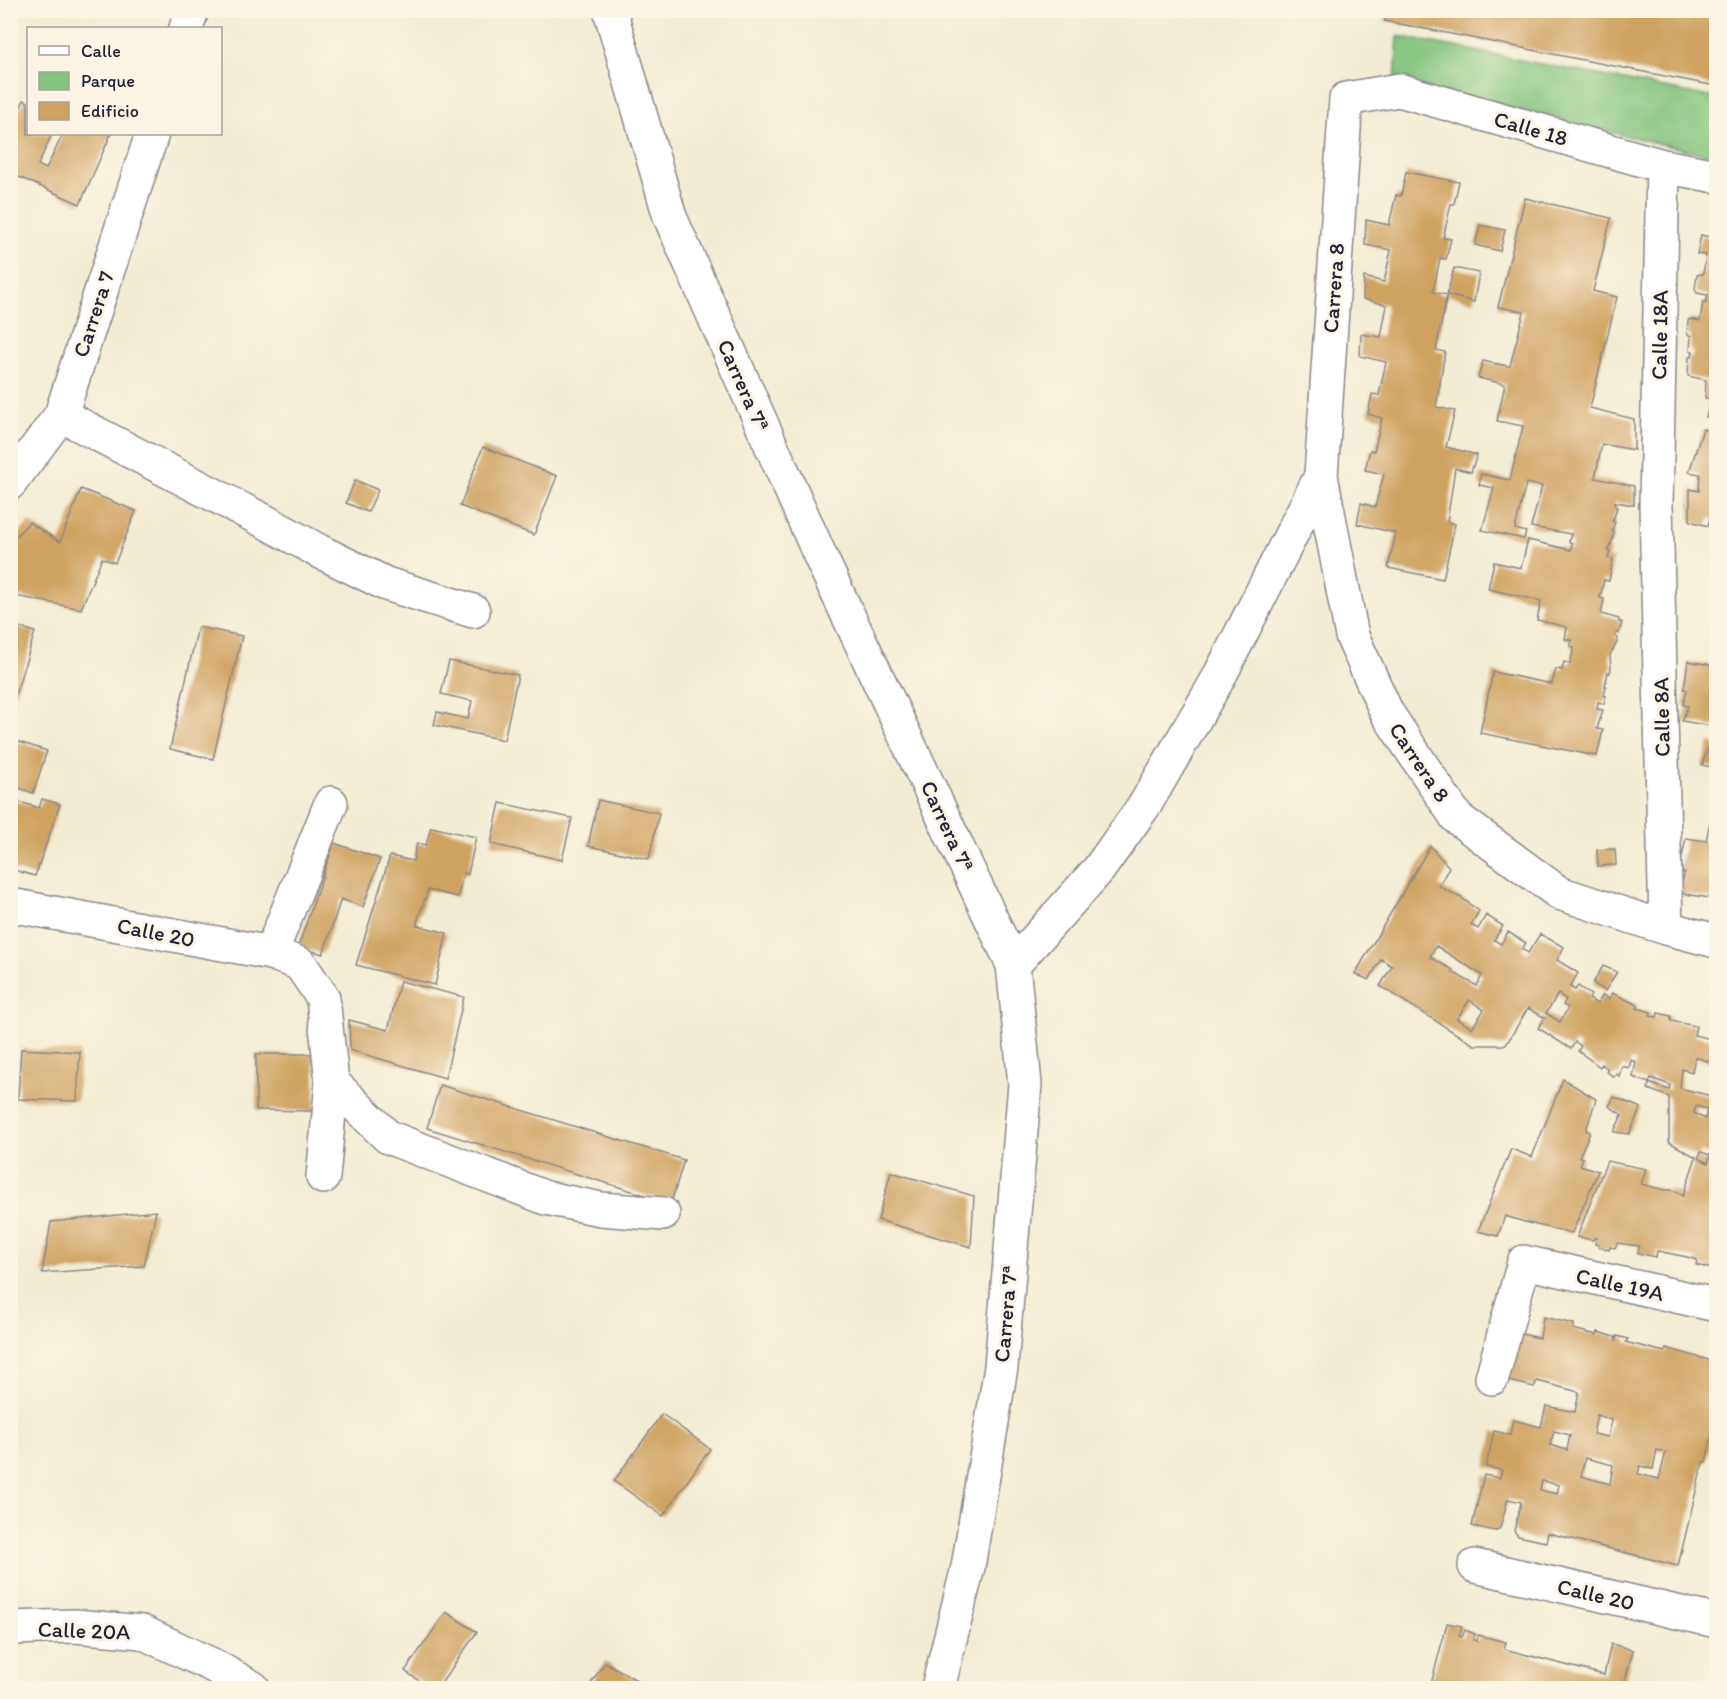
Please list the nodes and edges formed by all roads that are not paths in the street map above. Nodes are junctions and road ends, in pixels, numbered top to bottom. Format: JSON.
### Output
{"nodes":[{"id":1,"x":192,"y":10,"type":"edge"},
{"id":2,"x":610,"y":10,"type":"edge"},
{"id":3,"x":186,"y":27,"type":"edge"},
{"id":4,"x":1346,"y":99,"type":"joint"},
{"id":5,"x":152,"y":135,"type":"edge"},
{"id":6,"x":1663,"y":166,"type":"junction"},
{"id":7,"x":1716,"y":176,"type":"edge"},
{"id":8,"x":61,"y":415,"type":"junction"},
{"id":9,"x":1321,"y":476,"type":"junction"},
{"id":10,"x":10,"y":483,"type":"edge"},
{"id":11,"x":1656,"y":504,"type":"joint"},
{"id":12,"x":472,"y":611,"type":"dead end"},
{"id":13,"x":331,"y":803,"type":"dead end"},
{"id":14,"x":10,"y":904,"type":"edge"},
{"id":15,"x":1666,"y":928,"type":"junction"},
{"id":16,"x":1716,"y":941,"type":"edge"},
{"id":17,"x":286,"y":959,"type":"junction"},
{"id":18,"x":1013,"y":964,"type":"junction"},
{"id":19,"x":332,"y":1082,"type":"junction"},
{"id":20,"x":322,"y":1177,"type":"dead end"},
{"id":21,"x":663,"y":1214,"type":"dead end"},
{"id":22,"x":1716,"y":1305,"type":"edge"},
{"id":23,"x":1492,"y":1378,"type":"dead end"},
{"id":24,"x":1475,"y":1566,"type":"dead end"},
{"id":25,"x":1716,"y":1621,"type":"edge"},
{"id":26,"x":10,"y":1628,"type":"edge"},
{"id":27,"x":253,"y":1689,"type":"edge"},
{"id":28,"x":938,"y":1689,"type":"edge"}],
"edges":[{"from":1,"to":3,"type":"street"},
{"from":2,"to":18,"type":"street","name":"Carrera 7ª"},
{"from":4,"to":6,"type":"street","name":"Calle 18"},
{"from":4,"to":9,"type":"street","name":"Carrera 8"},
{"from":5,"to":8,"type":"street","name":"Carrera 7"},
{"from":6,"to":7,"type":"street","name":"Calle 18"},
{"from":6,"to":11,"type":"street","name":"Calle 18A"},
{"from":8,"to":10,"type":"street","name":"Carrera 7"},
{"from":8,"to":12,"type":"street"},
{"from":9,"to":15,"type":"street","name":"Carrera 8"},
{"from":9,"to":18,"type":"street","name":"Carrera 8"},
{"from":11,"to":15,"type":"street","name":"Calle 8A"},
{"from":13,"to":17,"type":"street"},
{"from":14,"to":17,"type":"street","name":"Calle 20"},
{"from":15,"to":16,"type":"street","name":"Carrera 8"},
{"from":17,"to":19,"type":"street"},
{"from":18,"to":28,"type":"street","name":"Carrera 7ª"},
{"from":19,"to":20,"type":"street"},
{"from":19,"to":21,"type":"street"},
{"from":22,"to":23,"type":"street","name":"Calle 19A"},
{"from":24,"to":25,"type":"street","name":"Calle 20"},
{"from":26,"to":27,"type":"street","name":"Calle 20A"}]}
